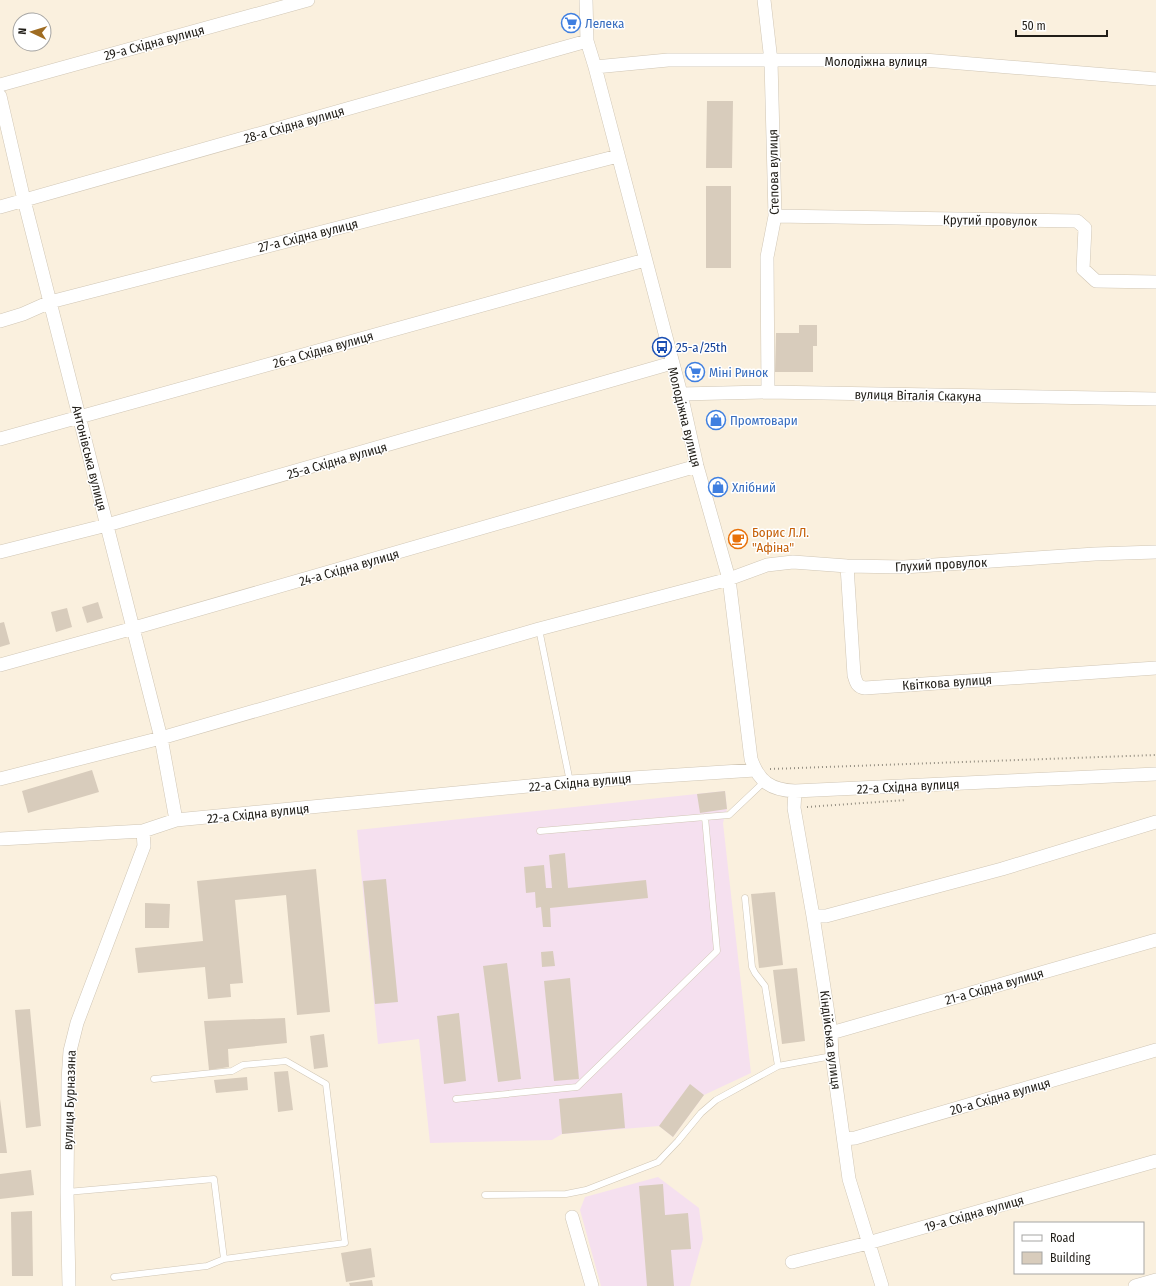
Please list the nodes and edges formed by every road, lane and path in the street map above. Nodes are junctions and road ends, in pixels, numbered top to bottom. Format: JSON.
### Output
{"nodes":[{"id":1,"x":308,"y":0,"type":"edge"},
{"id":2,"x":586,"y":0,"type":"edge"},
{"id":3,"x":764,"y":0,"type":"edge"},
{"id":4,"x":587,"y":41,"type":"junction"},
{"id":5,"x":771,"y":61,"type":"junction"},
{"id":6,"x":595,"y":67,"type":"junction"},
{"id":7,"x":1156,"y":79,"type":"edge"},
{"id":8,"x":0,"y":85,"type":"edge"},
{"id":9,"x":0,"y":96,"type":"edge"},
{"id":10,"x":618,"y":156,"type":"junction"},
{"id":11,"x":24,"y":200,"type":"junction"},
{"id":12,"x":0,"y":207,"type":"edge"},
{"id":13,"x":775,"y":216,"type":"junction"},
{"id":14,"x":645,"y":260,"type":"junction"},
{"id":15,"x":1156,"y":282,"type":"edge"},
{"id":16,"x":50,"y":302,"type":"junction"},
{"id":17,"x":0,"y":321,"type":"edge"},
{"id":18,"x":672,"y":363,"type":"junction"},
{"id":19,"x":768,"y":392,"type":"junction"},
{"id":20,"x":681,"y":394,"type":"junction"},
{"id":21,"x":1156,"y":399,"type":"edge"},
{"id":22,"x":79,"y":416,"type":"junction"},
{"id":23,"x":0,"y":438,"type":"edge"},
{"id":24,"x":697,"y":466,"type":"junction"},
{"id":25,"x":107,"y":525,"type":"junction"},
{"id":26,"x":0,"y":552,"type":"edge"},
{"id":27,"x":1156,"y":552,"type":"edge"},
{"id":28,"x":847,"y":566,"type":"junction"},
{"id":29,"x":729,"y":578,"type":"junction"},
{"id":30,"x":134,"y":628,"type":"junction"},
{"id":31,"x":539,"y":629,"type":"junction"},
{"id":32,"x":0,"y":665,"type":"edge"},
{"id":33,"x":1156,"y":668,"type":"edge"},
{"id":34,"x":161,"y":738,"type":"junction"},
{"id":35,"x":1156,"y":754,"type":"edge"},
{"id":36,"x":755,"y":770,"type":"junction"},
{"id":37,"x":1156,"y":774,"type":"edge"},
{"id":38,"x":0,"y":780,"type":"edge"},
{"id":39,"x":570,"y":782,"type":"junction"},
{"id":40,"x":764,"y":782,"type":"junction"},
{"id":41,"x":795,"y":791,"type":"junction"},
{"id":42,"x":705,"y":817,"type":"junction"},
{"id":43,"x":176,"y":820,"type":"junction"},
{"id":44,"x":1156,"y":822,"type":"edge"},
{"id":45,"x":143,"y":831,"type":"junction"},
{"id":46,"x":540,"y":831,"type":"dead end"},
{"id":47,"x":0,"y":839,"type":"edge"},
{"id":48,"x":745,"y":898,"type":"dead end"},
{"id":49,"x":813,"y":916,"type":"junction"},
{"id":50,"x":1156,"y":940,"type":"edge"},
{"id":51,"x":831,"y":1033,"type":"junction"},
{"id":52,"x":1156,"y":1050,"type":"edge"},
{"id":53,"x":832,"y":1056,"type":"junction"},
{"id":54,"x":778,"y":1066,"type":"junction"},
{"id":55,"x":154,"y":1079,"type":"dead end"},
{"id":56,"x":456,"y":1099,"type":"dead end"},
{"id":57,"x":844,"y":1139,"type":"junction"},
{"id":58,"x":1156,"y":1161,"type":"edge"},
{"id":59,"x":67,"y":1192,"type":"junction"},
{"id":60,"x":485,"y":1195,"type":"dead end"},
{"id":61,"x":572,"y":1217,"type":"dead end"},
{"id":62,"x":868,"y":1243,"type":"junction"},
{"id":63,"x":224,"y":1259,"type":"junction"},
{"id":64,"x":792,"y":1262,"type":"dead end"},
{"id":65,"x":114,"y":1277,"type":"dead end"},
{"id":66,"x":1156,"y":1280,"type":"edge"},
{"id":67,"x":70,"y":1286,"type":"edge"},
{"id":68,"x":592,"y":1286,"type":"edge"},
{"id":69,"x":882,"y":1286,"type":"edge"},
{"id":70,"x":1135,"y":1286,"type":"edge"}],
"edges":[{"from":1,"to":8,"type":"street","name":"29-а Східна вулиця"},
{"from":2,"to":4,"type":"street","name":"Молодіжна вулиця"},
{"from":3,"to":5,"type":"street","name":"Степова вулиця"},
{"from":4,"to":6,"type":"street","name":"Молодіжна вулиця"},
{"from":4,"to":11,"type":"street","name":"28-а Східна вулиця"},
{"from":5,"to":6,"type":"street","name":"Молодіжна вулиця"},
{"from":5,"to":7,"type":"street","name":"Молодіжна вулиця"},
{"from":5,"to":13,"type":"street","name":"Степова вулиця"},
{"from":6,"to":10,"type":"street","name":"Молодіжна вулиця"},
{"from":9,"to":11,"type":"street","name":"Антонівська вулиця"},
{"from":10,"to":14,"type":"street","name":"Молодіжна вулиця"},
{"from":10,"to":16,"type":"street","name":"27-а Східна вулиця"},
{"from":11,"to":12,"type":"street","name":"28-а Східна вулиця"},
{"from":11,"to":16,"type":"street","name":"Антонівська вулиця"},
{"from":13,"to":15,"type":"street","name":"Крутий провулок"},
{"from":13,"to":19,"type":"street","name":"Степова вулиця"},
{"from":14,"to":18,"type":"street","name":"Молодіжна вулиця"},
{"from":14,"to":22,"type":"street","name":"26-а Східна вулиця"},
{"from":16,"to":17,"type":"street","name":"27-а Східна вулиця"},
{"from":16,"to":22,"type":"street","name":"Антонівська вулиця"},
{"from":18,"to":20,"type":"street","name":"Молодіжна вулиця"},
{"from":18,"to":25,"type":"street","name":"25-а Східна вулиця"},
{"from":19,"to":20,"type":"street","name":"вулиця Віталія Скакуна"},
{"from":19,"to":21,"type":"street","name":"вулиця Віталія Скакуна"},
{"from":20,"to":24,"type":"street","name":"Молодіжна вулиця"},
{"from":22,"to":23,"type":"street","name":"26-а Східна вулиця"},
{"from":22,"to":25,"type":"street","name":"Антонівська вулиця"},
{"from":24,"to":29,"type":"street","name":"Молодіжна вулиця"},
{"from":24,"to":30,"type":"street","name":"24-а Східна вулиця"},
{"from":25,"to":26,"type":"street","name":"25-а Східна вулиця"},
{"from":25,"to":30,"type":"street","name":"Антонівська вулиця"},
{"from":27,"to":28,"type":"street","name":"Глухий провулок"},
{"from":28,"to":29,"type":"street","name":"Глухий провулок"},
{"from":28,"to":33,"type":"street","name":"Квіткова вулиця"},
{"from":29,"to":31,"type":"street","name":"Глухий провулок"},
{"from":29,"to":36,"type":"street","name":"Молодіжна вулиця"},
{"from":30,"to":32,"type":"street","name":"24-а Східна вулиця"},
{"from":30,"to":34,"type":"street","name":"Антонівська вулиця"},
{"from":31,"to":34,"type":"street","name":"Глухий провулок"},
{"from":31,"to":39,"type":"lane"},
{"from":34,"to":38,"type":"street","name":"Глухий провулок"},
{"from":34,"to":43,"type":"street","name":"Антонівська вулиця"},
{"from":35,"to":36,"type":"path"},
{"from":36,"to":39,"type":"street","name":"22-а Східна вулиця"},
{"from":36,"to":40,"type":"street"},
{"from":37,"to":41,"type":"street","name":"22-а Східна вулиця"},
{"from":39,"to":43,"type":"street","name":"22-а Східна вулиця"},
{"from":40,"to":41,"type":"street","name":"22-а Східна вулиця"},
{"from":40,"to":42,"type":"lane"},
{"from":41,"to":49,"type":"street","name":"Кіндійська вулиця"},
{"from":42,"to":46,"type":"lane"},
{"from":42,"to":56,"type":"lane"},
{"from":43,"to":45,"type":"street","name":"22-а Східна вулиця"},
{"from":44,"to":49,"type":"street"},
{"from":45,"to":47,"type":"street","name":"22-а Східна вулиця"},
{"from":45,"to":59,"type":"street","name":"вулиця Бурназяна"},
{"from":48,"to":54,"type":"lane"},
{"from":49,"to":51,"type":"street","name":"Кіндійська вулиця"},
{"from":50,"to":51,"type":"street","name":"21-а Східна вулиця"},
{"from":51,"to":53,"type":"street","name":"Кіндійська вулиця"},
{"from":52,"to":57,"type":"street","name":"20-а Східна вулиця"},
{"from":53,"to":54,"type":"lane"},
{"from":53,"to":57,"type":"street","name":"Кіндійська вулиця"},
{"from":54,"to":60,"type":"lane"},
{"from":55,"to":63,"type":"lane"},
{"from":57,"to":62,"type":"street","name":"Кіндійська вулиця"},
{"from":58,"to":62,"type":"street","name":"19-а Східна вулиця"},
{"from":59,"to":63,"type":"lane"},
{"from":59,"to":67,"type":"street","name":"вулиця Бурназяна"},
{"from":61,"to":68,"type":"street"},
{"from":62,"to":64,"type":"street","name":"19-а Східна вулиця"},
{"from":62,"to":69,"type":"street","name":"Кіндійська вулиця"},
{"from":63,"to":65,"type":"lane"},
{"from":66,"to":70,"type":"street"}]}
